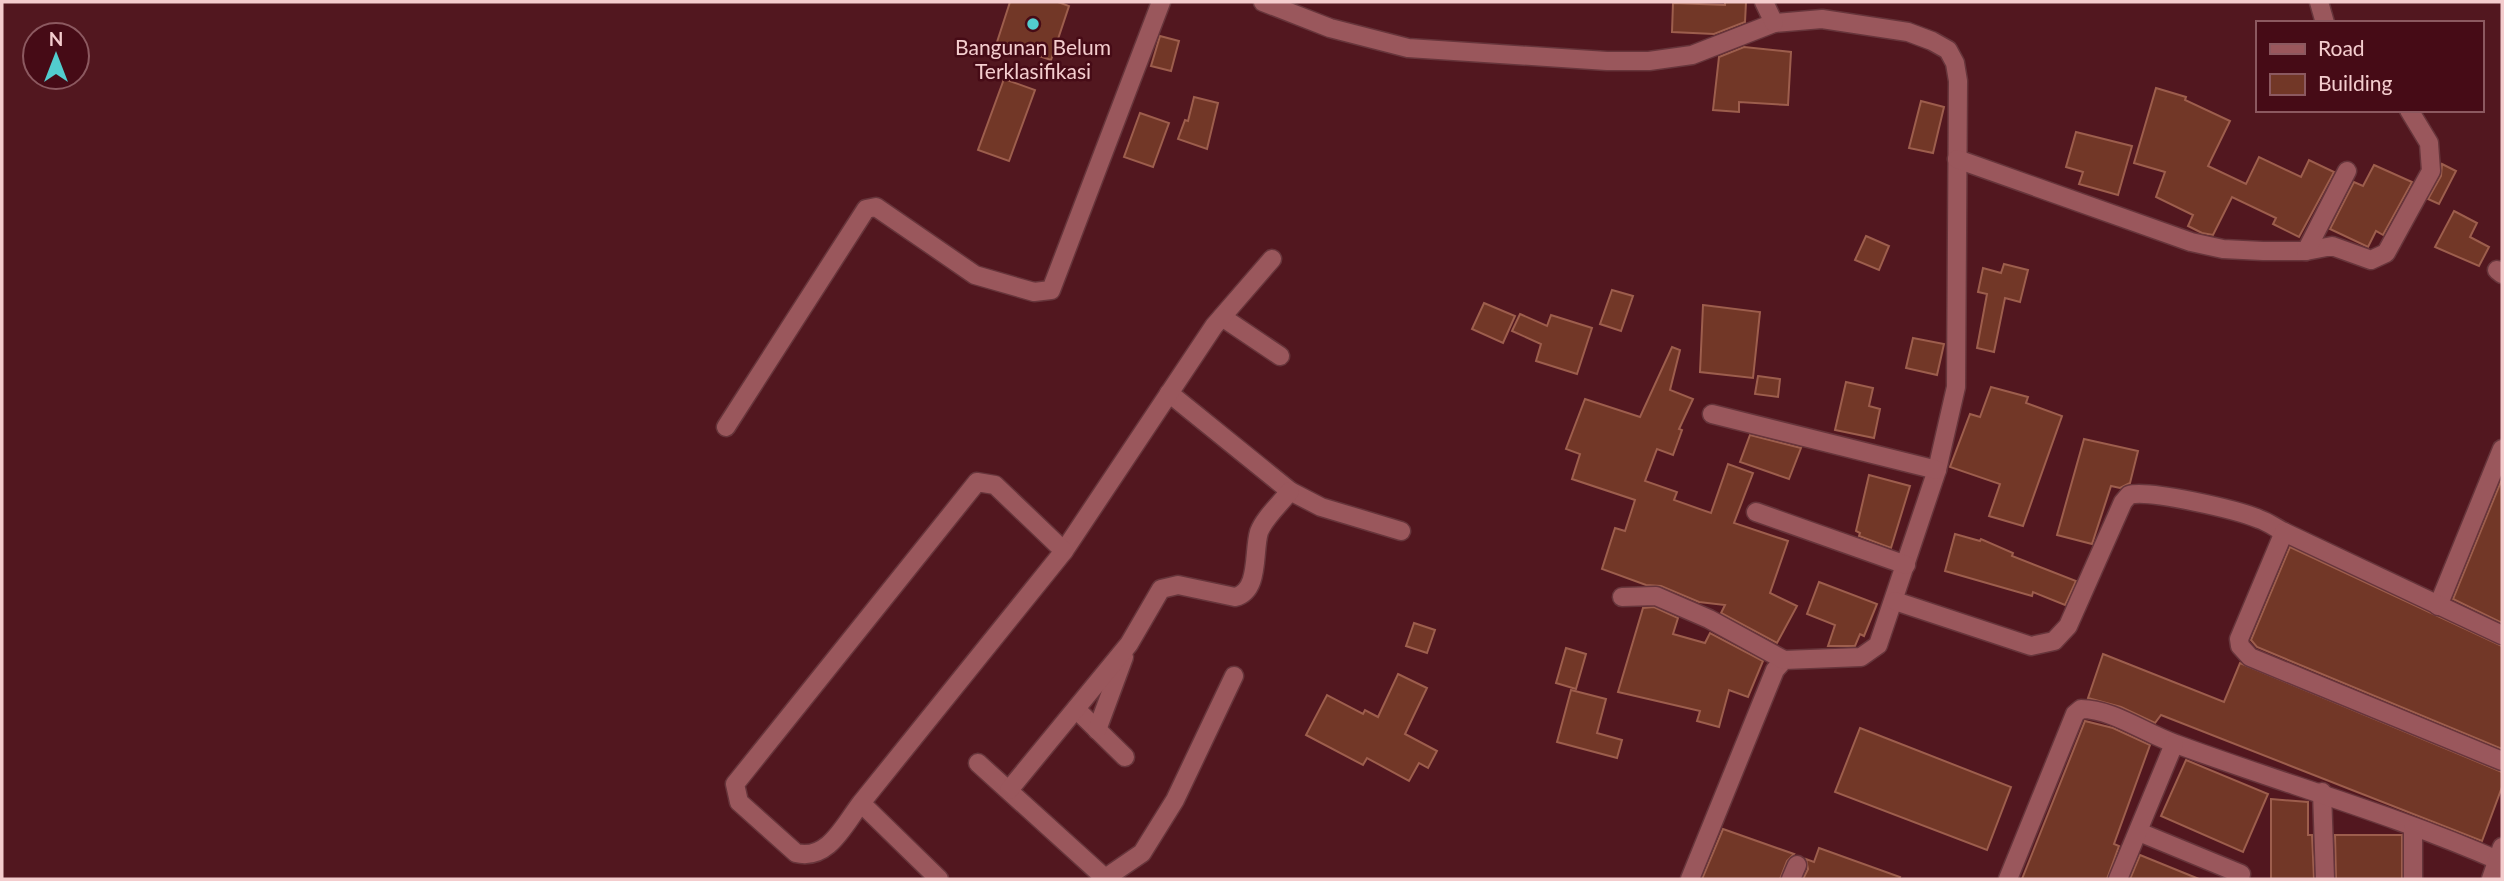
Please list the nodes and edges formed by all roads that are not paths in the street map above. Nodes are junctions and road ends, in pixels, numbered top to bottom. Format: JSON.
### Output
{"nodes":[{"id":1,"x":1161,"y":2,"type":"edge"},
{"id":2,"x":1263,"y":2,"type":"edge"},
{"id":3,"x":1764,"y":2,"type":"edge"},
{"id":4,"x":2319,"y":2,"type":"edge"},
{"id":5,"x":2324,"y":21,"type":"edge"},
{"id":6,"x":1774,"y":23,"type":"junction"},
{"id":7,"x":2410,"y":112,"type":"edge"},
{"id":8,"x":1957,"y":159,"type":"junction"},
{"id":9,"x":2347,"y":171,"type":"dead end"},
{"id":10,"x":2306,"y":251,"type":"junction"},
{"id":11,"x":1272,"y":259,"type":"dead end"},
{"id":12,"x":1222,"y":317,"type":"junction"},
{"id":13,"x":1280,"y":356,"type":"dead end"},
{"id":14,"x":1168,"y":393,"type":"junction"},
{"id":15,"x":1712,"y":414,"type":"dead end"},
{"id":16,"x":726,"y":426,"type":"dead end"},
{"id":17,"x":2502,"y":449,"type":"edge"},
{"id":18,"x":1937,"y":470,"type":"junction"},
{"id":19,"x":1290,"y":491,"type":"junction"},
{"id":20,"x":1756,"y":512,"type":"dead end"},
{"id":21,"x":1401,"y":531,"type":"dead end"},
{"id":22,"x":2284,"y":532,"type":"junction"},
{"id":23,"x":1064,"y":551,"type":"junction"},
{"id":24,"x":1906,"y":565,"type":"junction"},
{"id":25,"x":1622,"y":597,"type":"dead end"},
{"id":26,"x":1895,"y":601,"type":"junction"},
{"id":27,"x":2438,"y":606,"type":"junction"},
{"id":28,"x":2502,"y":635,"type":"edge"},
{"id":29,"x":1129,"y":644,"type":"junction"},
{"id":30,"x":1784,"y":660,"type":"junction"},
{"id":31,"x":1234,"y":676,"type":"dead end"},
{"id":32,"x":1076,"y":709,"type":"junction"},
{"id":33,"x":1097,"y":730,"type":"junction"},
{"id":34,"x":2174,"y":744,"type":"junction"},
{"id":35,"x":1125,"y":757,"type":"dead end"},
{"id":36,"x":2502,"y":761,"type":"edge"},
{"id":37,"x":978,"y":763,"type":"dead end"},
{"id":38,"x":1009,"y":790,"type":"junction"},
{"id":39,"x":2322,"y":792,"type":"junction"},
{"id":40,"x":861,"y":803,"type":"junction"},
{"id":41,"x":2413,"y":828,"type":"junction"},
{"id":42,"x":2139,"y":832,"type":"junction"},
{"id":43,"x":2501,"y":856,"type":"edge"},
{"id":44,"x":2241,"y":874,"type":"dead end"},
{"id":45,"x":1107,"y":878,"type":"edge"},
{"id":46,"x":938,"y":879,"type":"edge"},
{"id":47,"x":1690,"y":879,"type":"edge"},
{"id":48,"x":2008,"y":879,"type":"edge"},
{"id":49,"x":2118,"y":879,"type":"edge"},
{"id":50,"x":2325,"y":879,"type":"edge"},
{"id":51,"x":2413,"y":879,"type":"edge"},
{"id":52,"x":2491,"y":879,"type":"edge"}],
"edges":[{"from":1,"to":16,"type":"street"},
{"from":2,"to":6,"type":"street"},
{"from":3,"to":6,"type":"street"},
{"from":4,"to":5,"type":"street"},
{"from":6,"to":8,"type":"street"},
{"from":7,"to":10,"type":"street"},
{"from":8,"to":10,"type":"street"},
{"from":8,"to":18,"type":"street"},
{"from":9,"to":10,"type":"street"},
{"from":11,"to":12,"type":"street"},
{"from":12,"to":13,"type":"street"},
{"from":12,"to":14,"type":"street"},
{"from":14,"to":19,"type":"street"},
{"from":14,"to":23,"type":"street"},
{"from":15,"to":18,"type":"street"},
{"from":17,"to":27,"type":"street"},
{"from":18,"to":24,"type":"street"},
{"from":19,"to":21,"type":"street"},
{"from":19,"to":29,"type":"street"},
{"from":20,"to":24,"type":"street"},
{"from":22,"to":26,"type":"street"},
{"from":22,"to":27,"type":"street"},
{"from":22,"to":36,"type":"street"},
{"from":23,"to":40,"type":"street"},
{"from":23,"to":40,"type":"street"},
{"from":24,"to":26,"type":"street"},
{"from":25,"to":30,"type":"street"},
{"from":26,"to":30,"type":"street"},
{"from":27,"to":28,"type":"street"},
{"from":29,"to":32,"type":"street"},
{"from":29,"to":33,"type":"street"},
{"from":30,"to":47,"type":"street"},
{"from":31,"to":45,"type":"street"},
{"from":32,"to":33,"type":"street"},
{"from":32,"to":38,"type":"street"},
{"from":33,"to":35,"type":"street"},
{"from":34,"to":39,"type":"street"},
{"from":34,"to":42,"type":"street"},
{"from":34,"to":48,"type":"street"},
{"from":37,"to":38,"type":"street"},
{"from":38,"to":45,"type":"street"},
{"from":39,"to":41,"type":"street"},
{"from":39,"to":50,"type":"street"},
{"from":40,"to":46,"type":"street"},
{"from":41,"to":43,"type":"street"},
{"from":41,"to":51,"type":"street"},
{"from":42,"to":44,"type":"street"},
{"from":42,"to":49,"type":"street"},
{"from":43,"to":52,"type":"street"}]}
